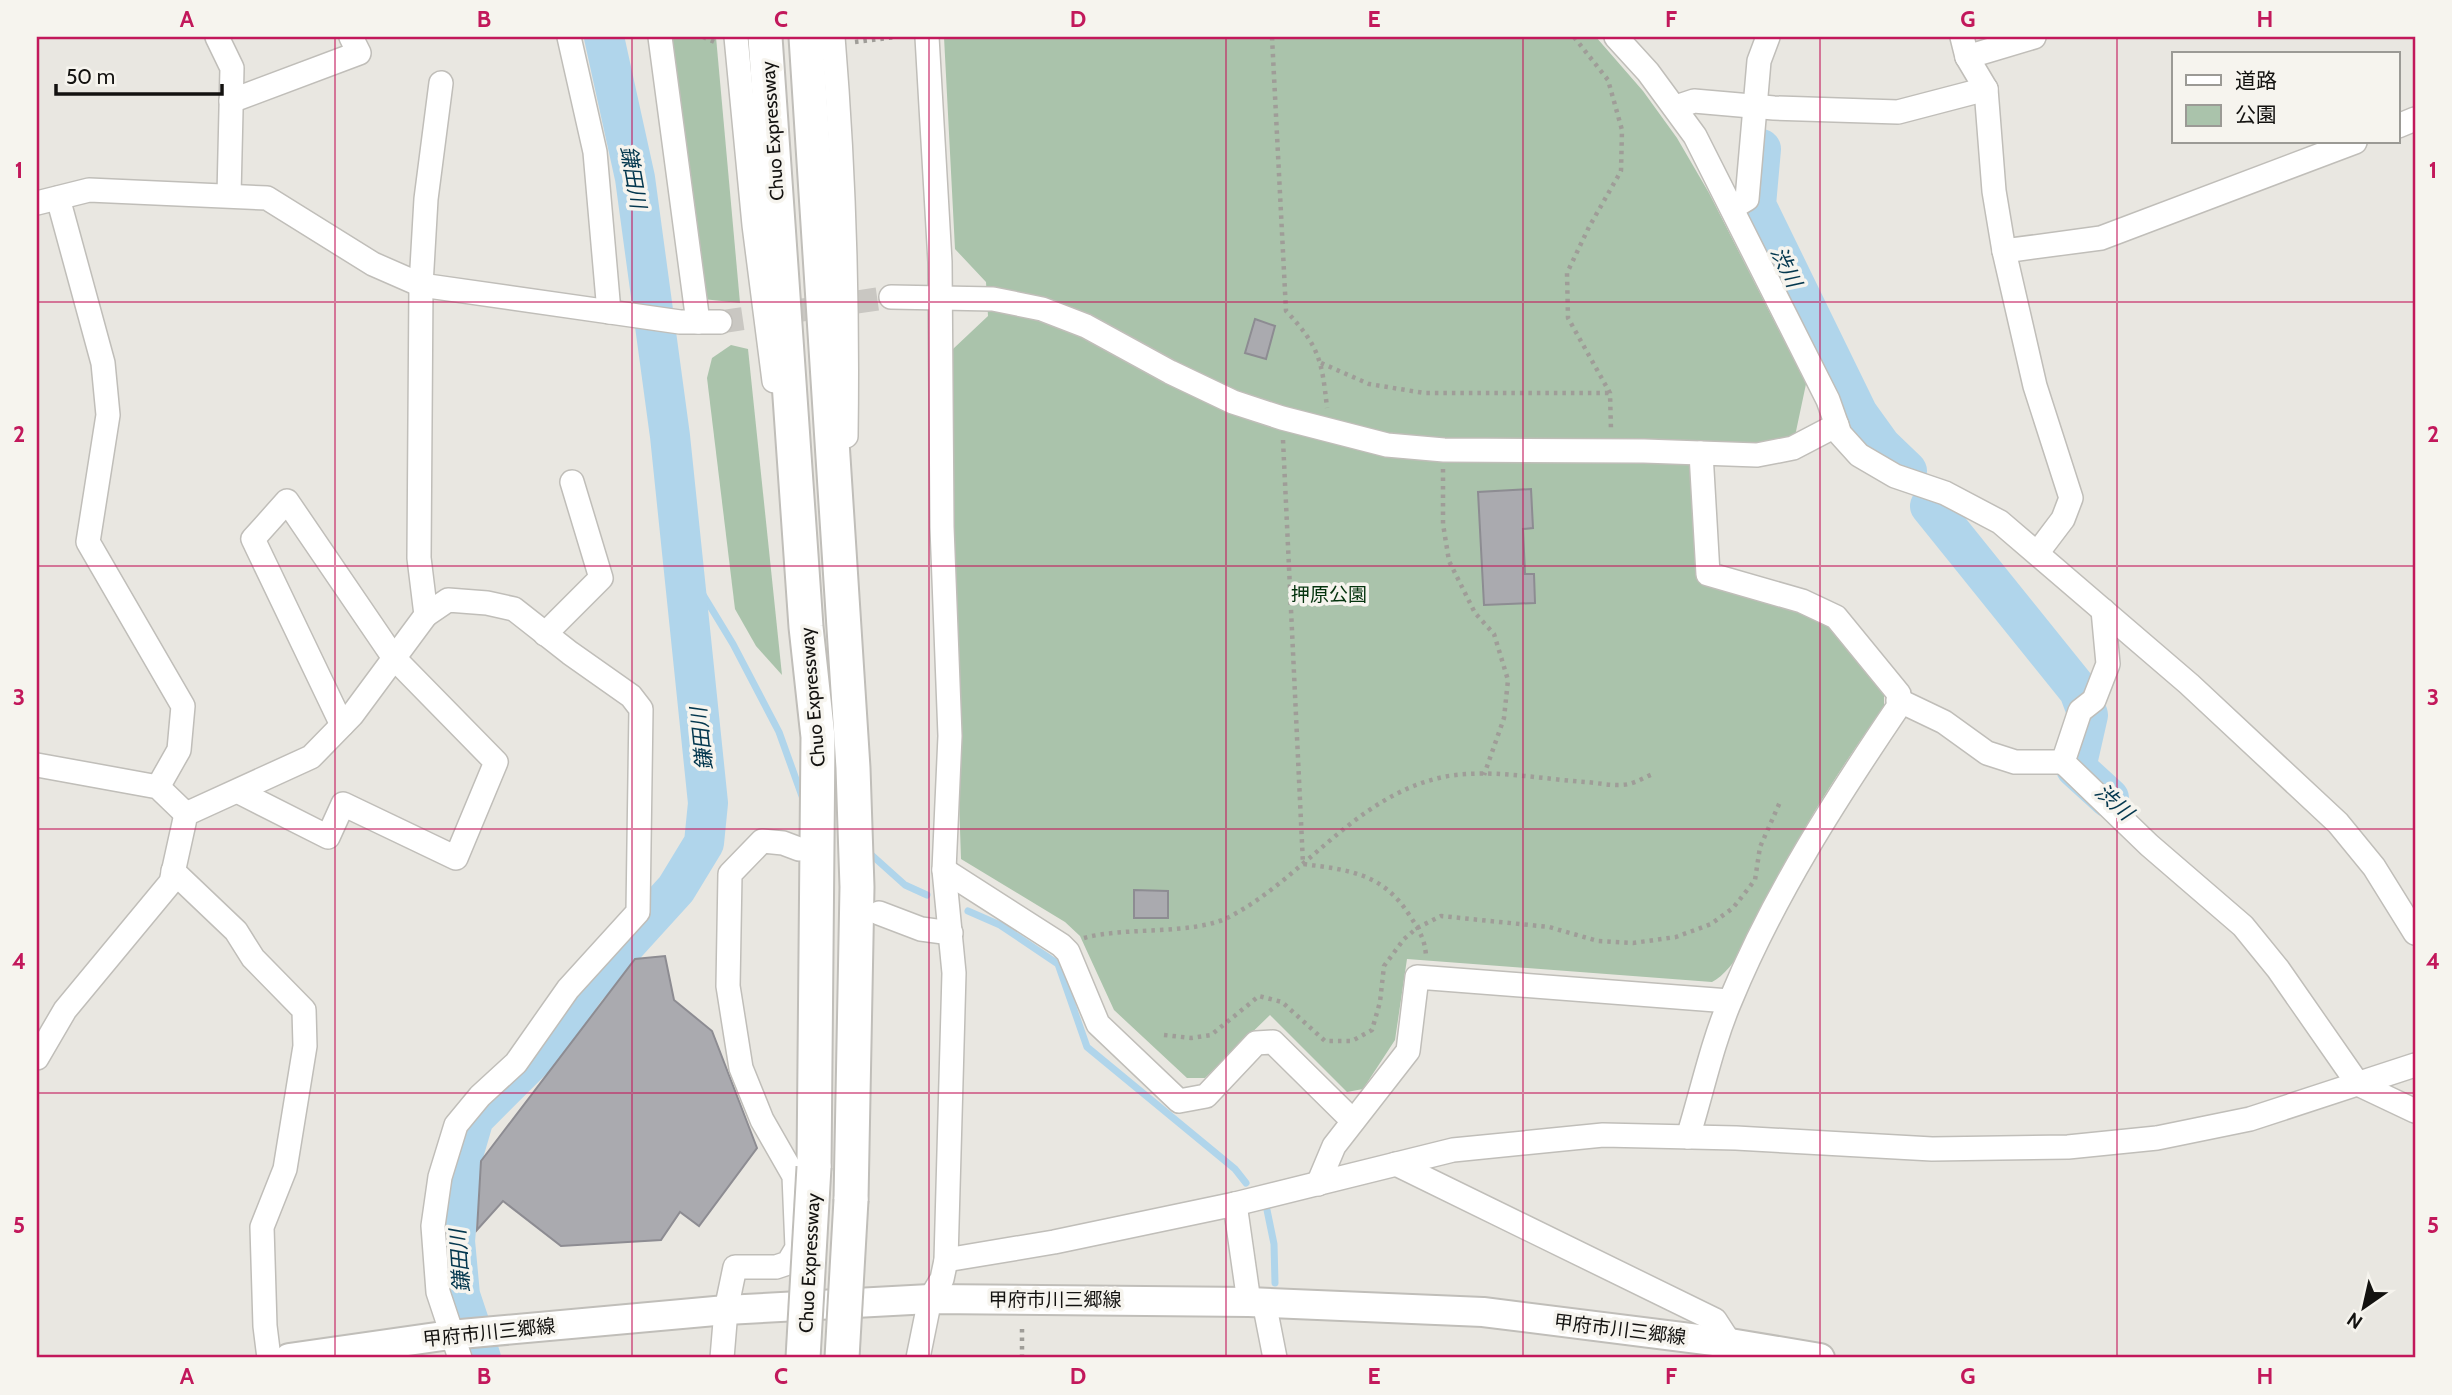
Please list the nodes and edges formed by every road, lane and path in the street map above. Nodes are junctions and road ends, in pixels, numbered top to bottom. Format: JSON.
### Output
{"nodes":[{"id":1,"x":217,"y":37,"type":"edge"},
{"id":2,"x":351,"y":37,"type":"edge"},
{"id":3,"x":569,"y":37,"type":"edge"},
{"id":4,"x":660,"y":37,"type":"edge"},
{"id":5,"x":736,"y":37,"type":"edge"},
{"id":6,"x":765,"y":37,"type":"edge"},
{"id":7,"x":896,"y":37,"type":"edge"},
{"id":8,"x":927,"y":37,"type":"edge"},
{"id":9,"x":1272,"y":37,"type":"edge"},
{"id":10,"x":1574,"y":37,"type":"edge"},
{"id":11,"x":1616,"y":37,"type":"edge"},
{"id":12,"x":1768,"y":37,"type":"edge"},
{"id":13,"x":2034,"y":37,"type":"edge"},
{"id":14,"x":824,"y":40,"type":"edge"},
{"id":15,"x":1964,"y":47,"type":"edge"},
{"id":16,"x":441,"y":82,"type":"dead end"},
{"id":17,"x":1986,"y":89,"type":"junction"},
{"id":18,"x":231,"y":101,"type":"junction"},
{"id":19,"x":1762,"y":106,"type":"junction"},
{"id":20,"x":1676,"y":107,"type":"junction"},
{"id":21,"x":2350,"y":144,"type":"edge"},
{"id":22,"x":229,"y":195,"type":"junction"},
{"id":23,"x":47,"y":201,"type":"edge"},
{"id":24,"x":1732,"y":208,"type":"junction"},
{"id":25,"x":2004,"y":251,"type":"junction"},
{"id":26,"x":421,"y":285,"type":"junction"},
{"id":27,"x":891,"y":298,"type":"tunnel mouth"},
{"id":28,"x":940,"y":298,"type":"junction"},
{"id":29,"x":615,"y":313,"type":"junction"},
{"id":30,"x":1321,"y":363,"type":"junction"},
{"id":31,"x":1610,"y":393,"type":"junction"},
{"id":32,"x":1282,"y":418,"type":"junction"},
{"id":33,"x":1837,"y":425,"type":"junction"},
{"id":34,"x":1330,"y":431,"type":"junction"},
{"id":35,"x":1444,"y":450,"type":"junction"},
{"id":36,"x":1618,"y":451,"type":"junction"},
{"id":37,"x":1701,"y":453,"type":"junction"},
{"id":38,"x":572,"y":482,"type":"dead end"},
{"id":39,"x":2038,"y":552,"type":"junction"},
{"id":40,"x":2103,"y":610,"type":"junction"},
{"id":41,"x":426,"y":615,"type":"junction"},
{"id":42,"x":806,"y":627,"type":"junction"},
{"id":43,"x":545,"y":634,"type":"junction"},
{"id":44,"x":394,"y":659,"type":"junction"},
{"id":45,"x":1898,"y":700,"type":"junction"},
{"id":46,"x":342,"y":725,"type":"junction"},
{"id":47,"x":2063,"y":762,"type":"junction"},
{"id":48,"x":37,"y":765,"type":"edge"},
{"id":49,"x":1653,"y":774,"type":"dead end"},
{"id":50,"x":1484,"y":775,"type":"junction"},
{"id":51,"x":158,"y":787,"type":"junction"},
{"id":52,"x":239,"y":792,"type":"junction"},
{"id":53,"x":1780,"y":802,"type":"dead end"},
{"id":54,"x":186,"y":814,"type":"junction"},
{"id":55,"x":809,"y":852,"type":"junction"},
{"id":56,"x":1303,"y":863,"type":"junction"},
{"id":57,"x":944,"y":870,"type":"junction"},
{"id":58,"x":173,"y":871,"type":"junction"},
{"id":59,"x":878,"y":912,"type":"dead end"},
{"id":60,"x":1417,"y":928,"type":"junction"},
{"id":61,"x":951,"y":933,"type":"junction"},
{"id":62,"x":2415,"y":933,"type":"edge"},
{"id":63,"x":1061,"y":945,"type":"junction"},
{"id":64,"x":1428,"y":978,"type":"junction"},
{"id":65,"x":1729,"y":1002,"type":"junction"},
{"id":66,"x":1164,"y":1035,"type":"dead end"},
{"id":67,"x":37,"y":1058,"type":"edge"},
{"id":68,"x":2415,"y":1065,"type":"edge"},
{"id":69,"x":2358,"y":1084,"type":"junction"},
{"id":70,"x":2415,"y":1111,"type":"edge"},
{"id":71,"x":1353,"y":1121,"type":"junction"},
{"id":72,"x":1688,"y":1137,"type":"junction"},
{"id":73,"x":1396,"y":1164,"type":"junction"},
{"id":74,"x":1318,"y":1184,"type":"junction"},
{"id":75,"x":1235,"y":1204,"type":"junction"},
{"id":76,"x":946,"y":1260,"type":"junction"},
{"id":77,"x":930,"y":1298,"type":"junction"},
{"id":78,"x":1023,"y":1299,"type":"junction"},
{"id":79,"x":1257,"y":1302,"type":"junction"},
{"id":80,"x":726,"y":1310,"type":"junction"},
{"id":81,"x":1730,"y":1343,"type":"junction"},
{"id":82,"x":455,"y":1346,"type":"edge"},
{"id":83,"x":269,"y":1358,"type":"edge"},
{"id":84,"x":289,"y":1358,"type":"edge"},
{"id":85,"x":722,"y":1358,"type":"edge"},
{"id":86,"x":803,"y":1358,"type":"edge"},
{"id":87,"x":842,"y":1358,"type":"edge"},
{"id":88,"x":918,"y":1358,"type":"edge"},
{"id":89,"x":1022,"y":1358,"type":"edge"},
{"id":90,"x":1275,"y":1358,"type":"edge"},
{"id":91,"x":1820,"y":1358,"type":"edge"}],
"edges":[{"from":1,"to":18,"type":"street"},
{"from":2,"to":18,"type":"street"},
{"from":3,"to":29,"type":"street"},
{"from":4,"to":29,"type":"street"},
{"from":5,"to":42,"type":"street"},
{"from":6,"to":42,"type":"highway","name":"Chuo Expressway"},
{"from":7,"to":14,"type":"path"},
{"from":8,"to":28,"type":"street"},
{"from":9,"to":30,"type":"path"},
{"from":10,"to":31,"type":"path"},
{"from":11,"to":20,"type":"street"},
{"from":12,"to":19,"type":"street"},
{"from":13,"to":15,"type":"street"},
{"from":14,"to":87,"type":"highway","name":"Chuo Expressway","bridge":true},
{"from":15,"to":17,"type":"street"},
{"from":16,"to":26,"type":"street"},
{"from":17,"to":19,"type":"street"},
{"from":17,"to":25,"type":"street"},
{"from":18,"to":22,"type":"street"},
{"from":19,"to":20,"type":"street"},
{"from":19,"to":24,"type":"street"},
{"from":20,"to":24,"type":"street"},
{"from":21,"to":25,"type":"street"},
{"from":22,"to":23,"type":"street"},
{"from":22,"to":26,"type":"street"},
{"from":23,"to":51,"type":"street"},
{"from":24,"to":33,"type":"street"},
{"from":25,"to":39,"type":"street"},
{"from":26,"to":29,"type":"street"},
{"from":26,"to":41,"type":"street"},
{"from":27,"to":28,"type":"street"},
{"from":28,"to":32,"type":"street"},
{"from":28,"to":57,"type":"street"},
{"from":30,"to":31,"type":"path"},
{"from":30,"to":34,"type":"path"},
{"from":31,"to":36,"type":"path"},
{"from":32,"to":34,"type":"street"},
{"from":32,"to":56,"type":"path"},
{"from":33,"to":37,"type":"street"},
{"from":33,"to":39,"type":"street"},
{"from":34,"to":35,"type":"street"},
{"from":35,"to":36,"type":"street"},
{"from":35,"to":50,"type":"path"},
{"from":36,"to":37,"type":"street"},
{"from":37,"to":45,"type":"street"},
{"from":38,"to":43,"type":"street"},
{"from":39,"to":40,"type":"street"},
{"from":40,"to":47,"type":"street"},
{"from":40,"to":62,"type":"street"},
{"from":41,"to":43,"type":"street"},
{"from":41,"to":44,"type":"street"},
{"from":42,"to":55,"type":"highway","name":"Chuo Expressway"},
{"from":43,"to":82,"type":"street"},
{"from":44,"to":46,"type":"street"},
{"from":44,"to":46,"type":"street"},
{"from":44,"to":52,"type":"street"},
{"from":45,"to":47,"type":"street"},
{"from":45,"to":65,"type":"street"},
{"from":46,"to":52,"type":"street"},
{"from":47,"to":69,"type":"street"},
{"from":48,"to":51,"type":"street"},
{"from":49,"to":50,"type":"path"},
{"from":50,"to":56,"type":"path"},
{"from":51,"to":54,"type":"street"},
{"from":52,"to":54,"type":"street"},
{"from":53,"to":60,"type":"path"},
{"from":54,"to":58,"type":"street"},
{"from":55,"to":80,"type":"street"},
{"from":55,"to":86,"type":"highway","name":"Chuo Expressway","bridge":true},
{"from":56,"to":60,"type":"path"},
{"from":56,"to":63,"type":"path"},
{"from":57,"to":61,"type":"street"},
{"from":57,"to":63,"type":"street"},
{"from":58,"to":67,"type":"street"},
{"from":58,"to":83,"type":"street"},
{"from":59,"to":61,"type":"street"},
{"from":60,"to":64,"type":"path"},
{"from":60,"to":66,"type":"path"},
{"from":61,"to":76,"type":"street"},
{"from":63,"to":71,"type":"street"},
{"from":64,"to":65,"type":"street"},
{"from":64,"to":71,"type":"street"},
{"from":65,"to":72,"type":"street"},
{"from":68,"to":69,"type":"street"},
{"from":69,"to":70,"type":"street"},
{"from":69,"to":72,"type":"street"},
{"from":71,"to":74,"type":"street"},
{"from":72,"to":73,"type":"street"},
{"from":73,"to":74,"type":"street"},
{"from":73,"to":81,"type":"street"},
{"from":74,"to":75,"type":"street"},
{"from":75,"to":76,"type":"street"},
{"from":75,"to":79,"type":"street"},
{"from":76,"to":77,"type":"street"},
{"from":77,"to":78,"type":"main road","name":"甲府市川三郷線"},
{"from":77,"to":80,"type":"main road","name":"甲府市川三郷線"},
{"from":77,"to":88,"type":"street"},
{"from":78,"to":79,"type":"main road","name":"甲府市川三郷線"},
{"from":78,"to":89,"type":"path"},
{"from":79,"to":81,"type":"main road","name":"甲府市川三郷線"},
{"from":79,"to":90,"type":"street"},
{"from":80,"to":82,"type":"main road","name":"甲府市川三郷線"},
{"from":80,"to":85,"type":"street"},
{"from":81,"to":91,"type":"main road","name":"甲府市川三郷線"},
{"from":82,"to":84,"type":"main road","name":"甲府市川三郷線"}]}
